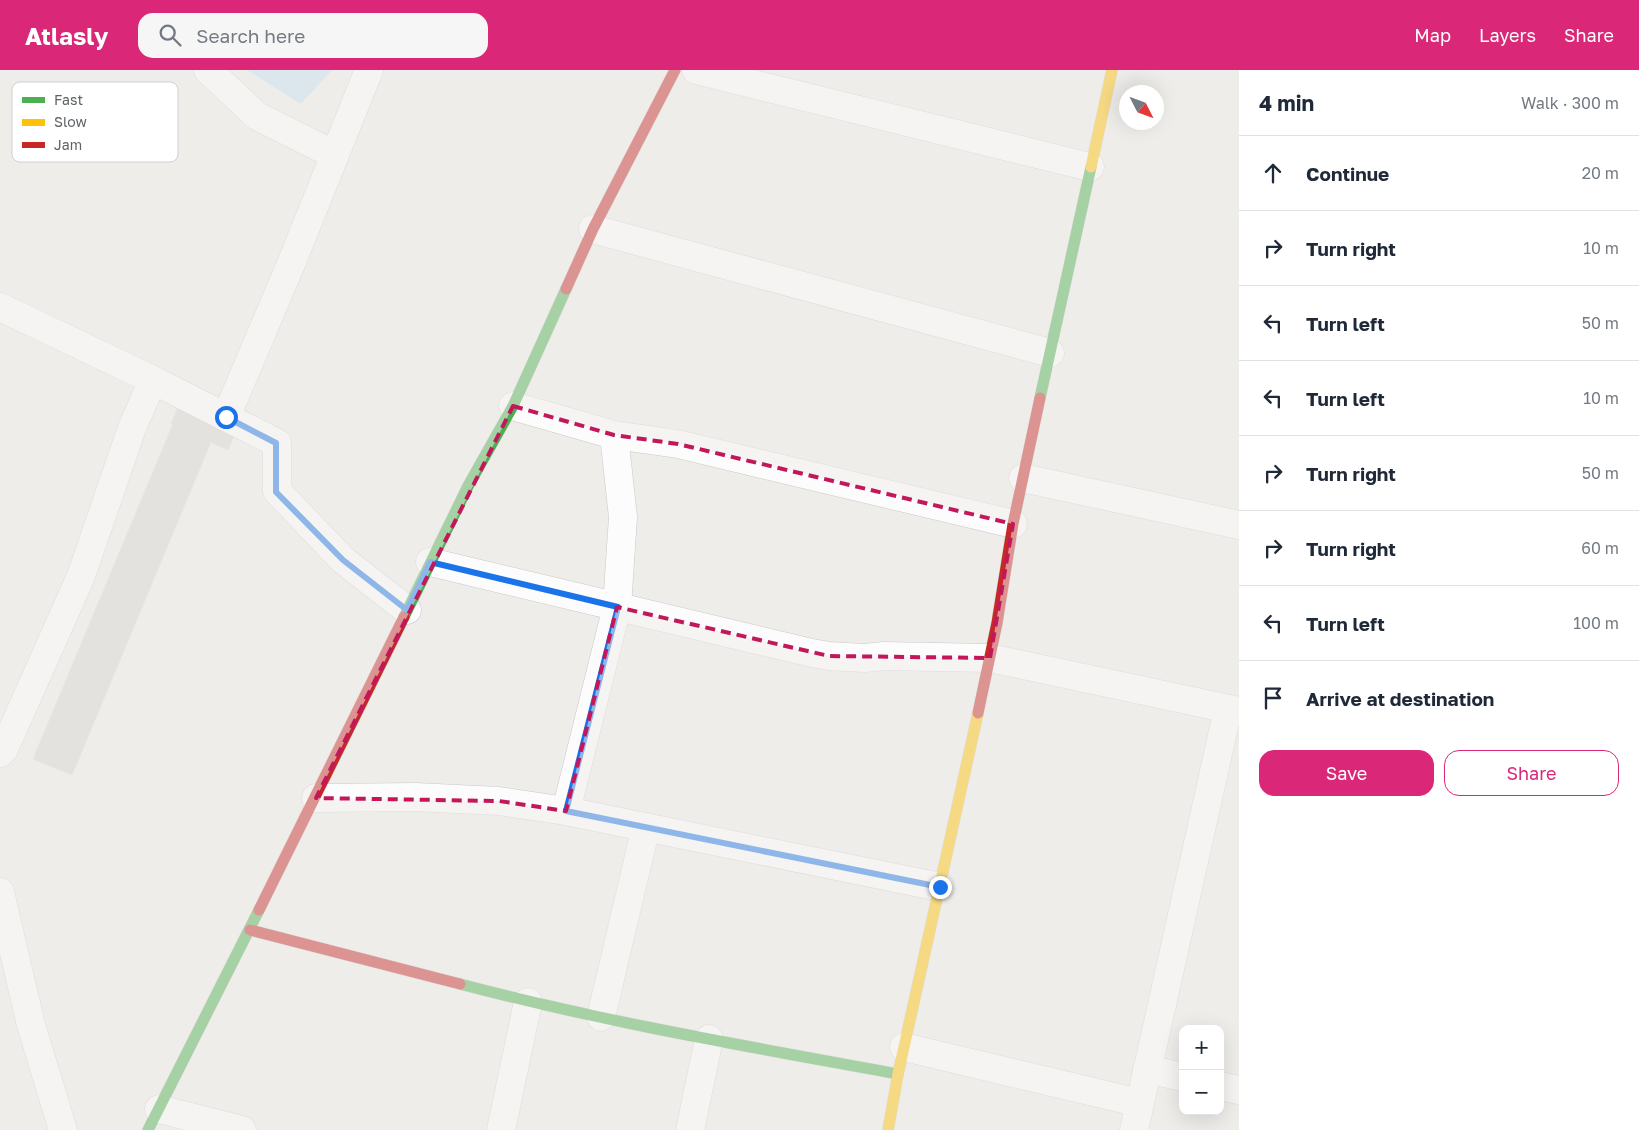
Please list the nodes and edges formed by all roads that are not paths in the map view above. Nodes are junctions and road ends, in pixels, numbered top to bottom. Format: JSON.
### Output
{"nodes":[{"id":1,"x":208,"y":70,"type":"edge"},
{"id":2,"x":369,"y":70,"type":"edge"},
{"id":3,"x":675,"y":70,"type":"edge"},
{"id":4,"x":696,"y":70,"type":"edge"},
{"id":5,"x":1112,"y":70,"type":"edge"},
{"id":6,"x":335,"y":155,"type":"junction"},
{"id":7,"x":1090,"y":167,"type":"junction"},
{"id":8,"x":593,"y":229,"type":"junction"},
{"id":9,"x":0,"y":307,"type":"edge"},
{"id":10,"x":1050,"y":353,"type":"junction"},
{"id":11,"x":153,"y":380,"type":"junction"},
{"id":12,"x":513,"y":406,"type":"junction"},
{"id":13,"x":226,"y":417,"type":"junction"},
{"id":14,"x":614,"y":435,"type":"junction"},
{"id":15,"x":1024,"y":478,"type":"junction"},
{"id":16,"x":1013,"y":524,"type":"junction"},
{"id":17,"x":1239,"y":525,"type":"edge"},
{"id":18,"x":430,"y":562,"type":"junction"},
{"id":19,"x":618,"y":607,"type":"junction"},
{"id":20,"x":407,"y":610,"type":"junction"},
{"id":21,"x":990,"y":658,"type":"junction"},
{"id":22,"x":1233,"y":710,"type":"edge"},
{"id":23,"x":0,"y":753,"type":"edge"},
{"id":24,"x":316,"y":798,"type":"junction"},
{"id":25,"x":566,"y":811,"type":"junction"},
{"id":26,"x":646,"y":827,"type":"junction"},
{"id":27,"x":940,"y":887,"type":"junction"},
{"id":28,"x":0,"y":892,"type":"edge"},
{"id":29,"x":250,"y":930,"type":"junction"},
{"id":30,"x":528,"y":1002,"type":"junction"},
{"id":31,"x":601,"y":1017,"type":"junction"},
{"id":32,"x":709,"y":1039,"type":"junction"},
{"id":33,"x":904,"y":1047,"type":"junction"},
{"id":34,"x":1147,"y":1069,"type":"junction"},
{"id":35,"x":898,"y":1074,"type":"junction"},
{"id":36,"x":1179,"y":1076,"type":"edge"},
{"id":37,"x":1224,"y":1087,"type":"edge"},
{"id":38,"x":1239,"y":1090,"type":"edge"},
{"id":39,"x":1140,"y":1103,"type":"junction"},
{"id":40,"x":153,"y":1120,"type":"edge"},
{"id":41,"x":63,"y":1130,"type":"edge"},
{"id":42,"x":242,"y":1130,"type":"edge"},
{"id":43,"x":501,"y":1130,"type":"edge"},
{"id":44,"x":690,"y":1130,"type":"edge"},
{"id":45,"x":888,"y":1130,"type":"edge"},
{"id":46,"x":1134,"y":1130,"type":"edge"}],
"edges":[{"from":1,"to":6,"type":"street"},
{"from":2,"to":6,"type":"street"},
{"from":3,"to":8,"type":"street"},
{"from":4,"to":7,"type":"street"},
{"from":5,"to":7,"type":"street"},
{"from":6,"to":13,"type":"street"},
{"from":7,"to":10,"type":"street"},
{"from":8,"to":10,"type":"street"},
{"from":8,"to":12,"type":"street"},
{"from":9,"to":11,"type":"street"},
{"from":10,"to":15,"type":"street"},
{"from":11,"to":13,"type":"street"},
{"from":11,"to":23,"type":"street"},
{"from":12,"to":14,"type":"street"},
{"from":12,"to":18,"type":"street"},
{"from":13,"to":20,"type":"street"},
{"from":14,"to":16,"type":"street"},
{"from":14,"to":19,"type":"street"},
{"from":15,"to":16,"type":"street"},
{"from":15,"to":17,"type":"street"},
{"from":16,"to":21,"type":"street"},
{"from":18,"to":19,"type":"street"},
{"from":18,"to":20,"type":"street"},
{"from":19,"to":21,"type":"street"},
{"from":19,"to":25,"type":"street"},
{"from":20,"to":24,"type":"street"},
{"from":21,"to":22,"type":"street"},
{"from":21,"to":27,"type":"street"},
{"from":22,"to":34,"type":"street"},
{"from":24,"to":25,"type":"street"},
{"from":24,"to":29,"type":"street"},
{"from":25,"to":26,"type":"street"},
{"from":26,"to":27,"type":"street"},
{"from":26,"to":31,"type":"street"},
{"from":27,"to":33,"type":"street"},
{"from":28,"to":41,"type":"street"},
{"from":29,"to":30,"type":"street"},
{"from":29,"to":40,"type":"street"},
{"from":30,"to":31,"type":"street"},
{"from":30,"to":43,"type":"street"},
{"from":31,"to":32,"type":"street"},
{"from":32,"to":35,"type":"street"},
{"from":32,"to":44,"type":"street"},
{"from":33,"to":35,"type":"street"},
{"from":33,"to":39,"type":"street"},
{"from":34,"to":36,"type":"street"},
{"from":34,"to":39,"type":"street"},
{"from":35,"to":45,"type":"street"},
{"from":37,"to":38,"type":"street"},
{"from":39,"to":46,"type":"street"},
{"from":40,"to":42,"type":"street"}]}
